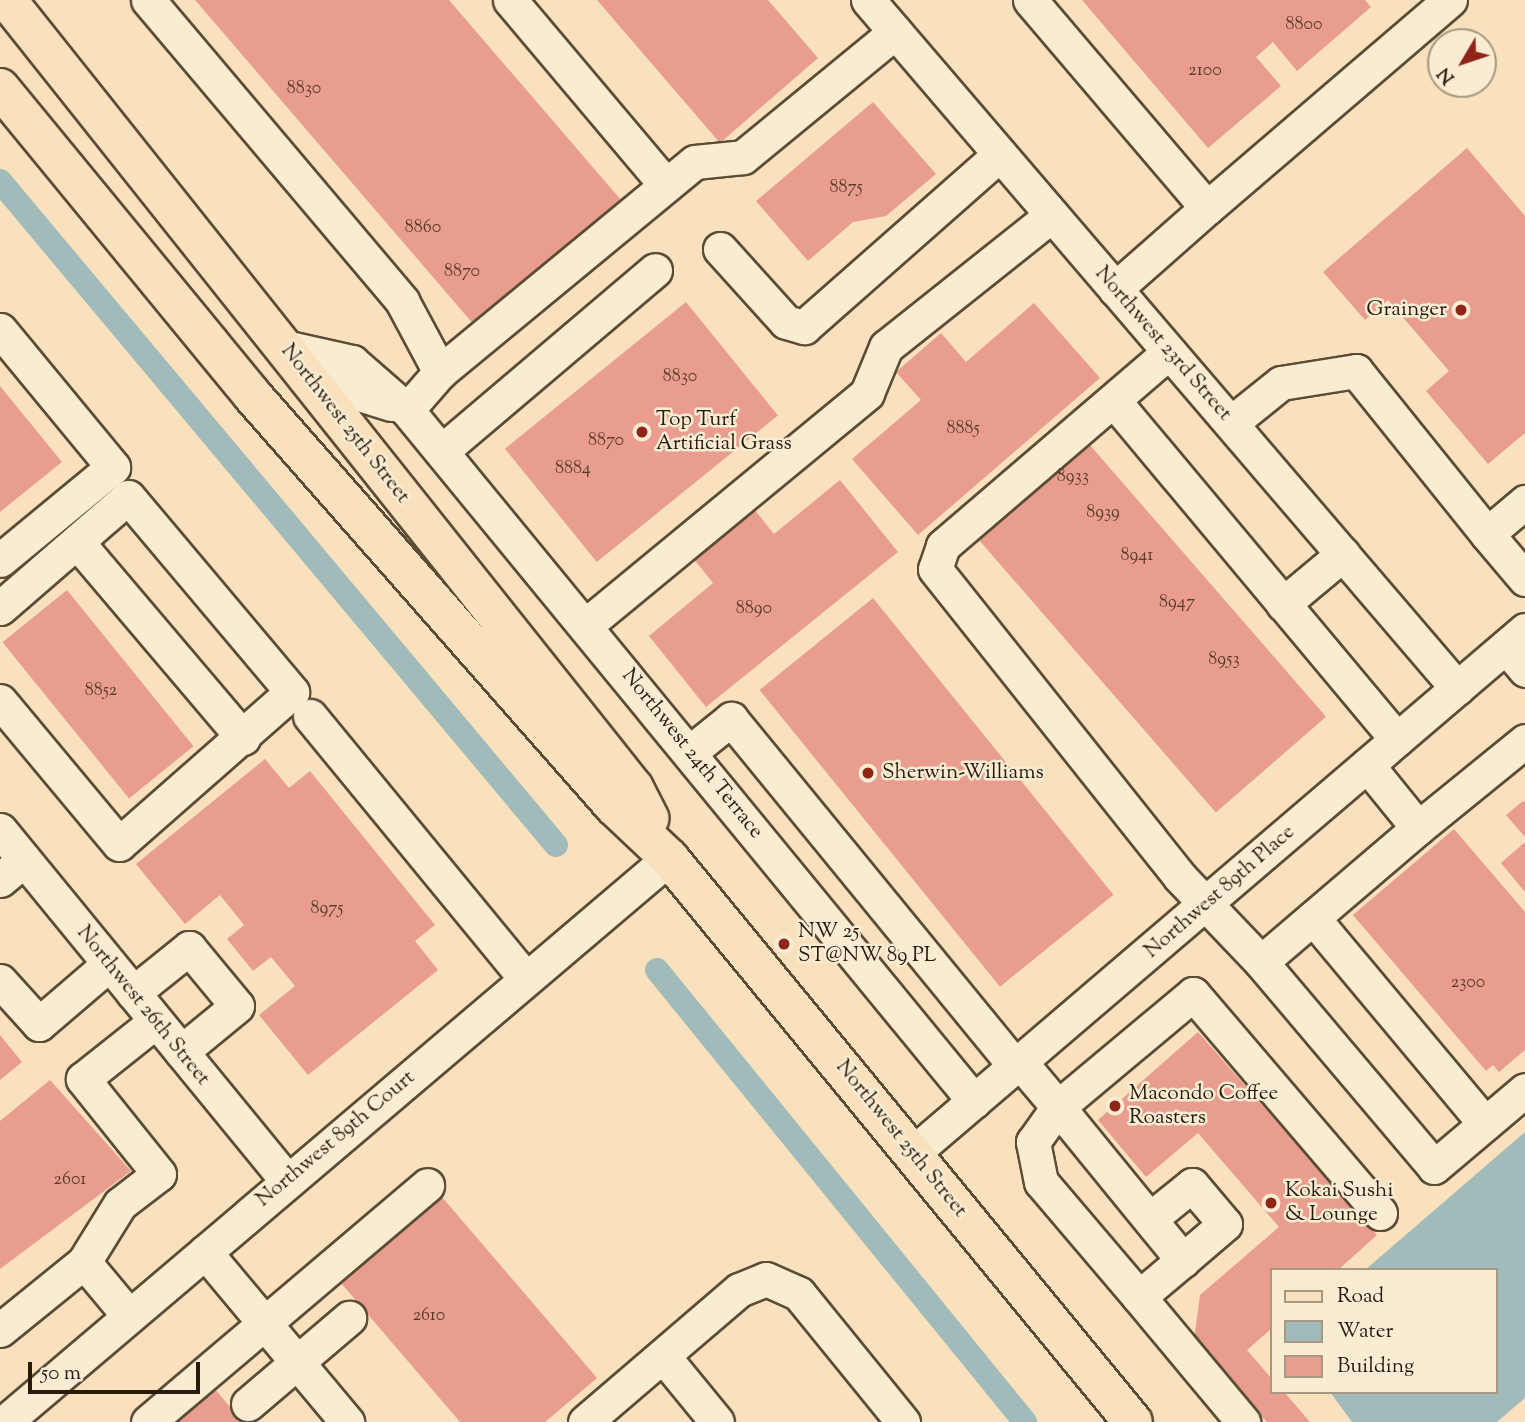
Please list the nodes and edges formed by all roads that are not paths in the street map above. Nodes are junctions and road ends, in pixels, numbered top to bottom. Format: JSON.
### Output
{"nodes":[{"id":1,"x":7,"y":0,"type":"edge"},
{"id":2,"x":148,"y":0,"type":"edge"},
{"id":3,"x":510,"y":0,"type":"edge"},
{"id":4,"x":868,"y":0,"type":"edge"},
{"id":5,"x":1030,"y":0,"type":"edge"},
{"id":6,"x":1450,"y":0,"type":"edge"},
{"id":7,"x":895,"y":32,"type":"junction"},
{"id":8,"x":0,"y":88,"type":"edge"},
{"id":9,"x":1000,"y":154,"type":"junction"},
{"id":10,"x":666,"y":185,"type":"junction"},
{"id":11,"x":1207,"y":208,"type":"junction"},
{"id":12,"x":1052,"y":215,"type":"junction"},
{"id":13,"x":720,"y":249,"type":"dead end"},
{"id":14,"x":655,"y":270,"type":"dead end"},
{"id":15,"x":1115,"y":289,"type":"junction"},
{"id":16,"x":0,"y":330,"type":"edge"},
{"id":17,"x":206,"y":340,"type":"junction"},
{"id":18,"x":285,"y":347,"type":"junction"},
{"id":19,"x":1169,"y":352,"type":"junction"},
{"id":20,"x":440,"y":372,"type":"junction"},
{"id":21,"x":311,"y":379,"type":"junction"},
{"id":22,"x":1114,"y":401,"type":"junction"},
{"id":23,"x":407,"y":410,"type":"junction"},
{"id":24,"x":1231,"y":423,"type":"junction"},
{"id":25,"x":443,"y":450,"type":"junction"},
{"id":26,"x":1525,"y":502,"type":"edge"},
{"id":27,"x":1487,"y":534,"type":"junction"},
{"id":28,"x":77,"y":542,"type":"junction"},
{"id":29,"x":1343,"y":554,"type":"junction"},
{"id":30,"x":0,"y":559,"type":"edge"},
{"id":31,"x":1525,"y":579,"type":"edge"},
{"id":32,"x":1283,"y":604,"type":"junction"},
{"id":33,"x":0,"y":608,"type":"edge"},
{"id":34,"x":586,"y":625,"type":"junction"},
{"id":35,"x":1519,"y":649,"type":"edge"},
{"id":36,"x":1457,"y":688,"type":"junction"},
{"id":37,"x":0,"y":701,"type":"edge"},
{"id":38,"x":310,"y":716,"type":"dead end"},
{"id":39,"x":243,"y":738,"type":"junction"},
{"id":40,"x":1397,"y":739,"type":"junction"},
{"id":41,"x":1525,"y":741,"type":"edge"},
{"id":42,"x":690,"y":752,"type":"junction"},
{"id":43,"x":1367,"y":765,"type":"junction"},
{"id":44,"x":1418,"y":828,"type":"junction"},
{"id":45,"x":0,"y":830,"type":"edge"},
{"id":46,"x":669,"y":858,"type":"junction"},
{"id":47,"x":12,"y":870,"type":"edge"},
{"id":48,"x":1207,"y":904,"type":"junction"},
{"id":49,"x":1313,"y":918,"type":"junction"},
{"id":50,"x":1261,"y":962,"type":"junction"},
{"id":51,"x":109,"y":964,"type":"junction"},
{"id":52,"x":526,"y":978,"type":"junction"},
{"id":53,"x":0,"y":981,"type":"edge"},
{"id":54,"x":133,"y":993,"type":"junction"},
{"id":55,"x":156,"y":1021,"type":"junction"},
{"id":56,"x":181,"y":1052,"type":"junction"},
{"id":57,"x":1018,"y":1064,"type":"junction"},
{"id":58,"x":1525,"y":1090,"type":"edge"},
{"id":59,"x":974,"y":1101,"type":"junction"},
{"id":60,"x":1058,"y":1107,"type":"junction"},
{"id":61,"x":1485,"y":1124,"type":"junction"},
{"id":62,"x":912,"y":1153,"type":"junction"},
{"id":63,"x":286,"y":1181,"type":"junction"},
{"id":64,"x":427,"y":1185,"type":"dead end"},
{"id":65,"x":1380,"y":1213,"type":"dead end"},
{"id":66,"x":1150,"y":1219,"type":"junction"},
{"id":67,"x":205,"y":1252,"type":"junction"},
{"id":68,"x":1183,"y":1260,"type":"junction"},
{"id":69,"x":84,"y":1262,"type":"junction"},
{"id":70,"x":1139,"y":1297,"type":"junction"},
{"id":71,"x":129,"y":1317,"type":"junction"},
{"id":72,"x":349,"y":1318,"type":"dead end"},
{"id":73,"x":264,"y":1322,"type":"junction"},
{"id":74,"x":0,"y":1331,"type":"edge"},
{"id":75,"x":663,"y":1356,"type":"junction"},
{"id":76,"x":297,"y":1362,"type":"junction"},
{"id":77,"x":247,"y":1404,"type":"dead end"},
{"id":78,"x":5,"y":1414,"type":"edge"},
{"id":79,"x":1226,"y":1416,"type":"edge"},
{"id":80,"x":148,"y":1422,"type":"edge"},
{"id":81,"x":348,"y":1422,"type":"edge"},
{"id":82,"x":585,"y":1422,"type":"edge"},
{"id":83,"x":717,"y":1422,"type":"edge"},
{"id":84,"x":903,"y":1422,"type":"edge"},
{"id":85,"x":1132,"y":1422,"type":"edge"}],
"edges":[{"from":1,"to":18,"type":"main road","name":"Northwest 25th Street"},
{"from":2,"to":20,"type":"street"},
{"from":3,"to":10,"type":"street"},
{"from":4,"to":7,"type":"street","name":"Northwest 23rd Street"},
{"from":5,"to":11,"type":"street"},
{"from":6,"to":11,"type":"street"},
{"from":7,"to":9,"type":"street","name":"Northwest 23rd Street"},
{"from":7,"to":10,"type":"street"},
{"from":8,"to":17,"type":"main road","name":"Northwest 25th Street"},
{"from":9,"to":12,"type":"street","name":"Northwest 23rd Street"},
{"from":9,"to":13,"type":"street"},
{"from":10,"to":20,"type":"street"},
{"from":11,"to":15,"type":"street"},
{"from":12,"to":15,"type":"street","name":"Northwest 23rd Street"},
{"from":12,"to":34,"type":"street"},
{"from":14,"to":25,"type":"street"},
{"from":15,"to":19,"type":"street","name":"Northwest 23rd Street"},
{"from":16,"to":30,"type":"street"},
{"from":17,"to":21,"type":"main road"},
{"from":17,"to":46,"type":"main road","name":"Northwest 25th Street"},
{"from":18,"to":21,"type":"main road","name":"Northwest 25th Street"},
{"from":18,"to":23,"type":"street","name":"Northwest 24th Terrace"},
{"from":19,"to":22,"type":"street"},
{"from":19,"to":24,"type":"street","name":"Northwest 23rd Street"},
{"from":20,"to":23,"type":"street"},
{"from":21,"to":23,"type":"street"},
{"from":21,"to":46,"type":"main road","name":"Northwest 25th Street"},
{"from":22,"to":32,"type":"street"},
{"from":22,"to":48,"type":"street"},
{"from":23,"to":25,"type":"street","name":"Northwest 24th Terrace"},
{"from":24,"to":27,"type":"street"},
{"from":24,"to":29,"type":"street","name":"Northwest 23rd Street"},
{"from":25,"to":34,"type":"street","name":"Northwest 24th Terrace"},
{"from":26,"to":27,"type":"street"},
{"from":27,"to":31,"type":"street"},
{"from":28,"to":33,"type":"street"},
{"from":28,"to":39,"type":"street"},
{"from":28,"to":39,"type":"street"},
{"from":29,"to":32,"type":"street"},
{"from":29,"to":36,"type":"street","name":"Northwest 23rd Street"},
{"from":32,"to":40,"type":"street"},
{"from":34,"to":42,"type":"street","name":"Northwest 24th Terrace"},
{"from":35,"to":36,"type":"street","name":"Northwest 89th Place"},
{"from":36,"to":40,"type":"street","name":"Northwest 89th Place"},
{"from":37,"to":39,"type":"street"},
{"from":38,"to":52,"type":"street"},
{"from":40,"to":43,"type":"street","name":"Northwest 89th Place"},
{"from":41,"to":44,"type":"street"},
{"from":42,"to":57,"type":"street"},
{"from":42,"to":59,"type":"street","name":"Northwest 24th Terrace"},
{"from":43,"to":44,"type":"street"},
{"from":43,"to":48,"type":"street","name":"Northwest 89th Place"},
{"from":44,"to":49,"type":"street"},
{"from":45,"to":47,"type":"street","name":"Northwest 26th Street"},
{"from":46,"to":52,"type":"street","name":"Northwest 89th Court"},
{"from":46,"to":62,"type":"main road","name":"Northwest 25th Street"},
{"from":47,"to":51,"type":"street","name":"Northwest 26th Street"},
{"from":48,"to":50,"type":"street"},
{"from":48,"to":57,"type":"street","name":"Northwest 89th Place"},
{"from":49,"to":50,"type":"street"},
{"from":49,"to":61,"type":"street"},
{"from":50,"to":61,"type":"street"},
{"from":51,"to":53,"type":"street"},
{"from":51,"to":54,"type":"street","name":"Northwest 26th Street"},
{"from":52,"to":63,"type":"street","name":"Northwest 89th Court"},
{"from":54,"to":55,"type":"street","name":"Northwest 26th Street"},
{"from":54,"to":56,"type":"street"},
{"from":55,"to":56,"type":"street","name":"Northwest 26th Street"},
{"from":55,"to":69,"type":"street"},
{"from":56,"to":63,"type":"street","name":"Northwest 26th Street"},
{"from":57,"to":59,"type":"street","name":"Northwest 89th Place"},
{"from":57,"to":60,"type":"street"},
{"from":58,"to":61,"type":"street"},
{"from":59,"to":62,"type":"street","name":"Northwest 89th Place"},
{"from":60,"to":65,"type":"street"},
{"from":60,"to":66,"type":"street"},
{"from":60,"to":70,"type":"street"},
{"from":62,"to":85,"type":"main road","name":"Northwest 25th Street"},
{"from":63,"to":67,"type":"street","name":"Northwest 89th Court"},
{"from":64,"to":73,"type":"street"},
{"from":66,"to":68,"type":"street"},
{"from":66,"to":68,"type":"street"},
{"from":67,"to":71,"type":"street","name":"Northwest 89th Court"},
{"from":67,"to":73,"type":"street"},
{"from":68,"to":70,"type":"street"},
{"from":69,"to":71,"type":"street"},
{"from":69,"to":74,"type":"street"},
{"from":70,"to":79,"type":"street"},
{"from":71,"to":78,"type":"street","name":"Northwest 89th Court"},
{"from":72,"to":76,"type":"street"},
{"from":73,"to":76,"type":"street"},
{"from":73,"to":80,"type":"street"},
{"from":75,"to":82,"type":"street"},
{"from":75,"to":83,"type":"street"},
{"from":75,"to":84,"type":"street"},
{"from":76,"to":77,"type":"street"},
{"from":76,"to":81,"type":"street"}]}
